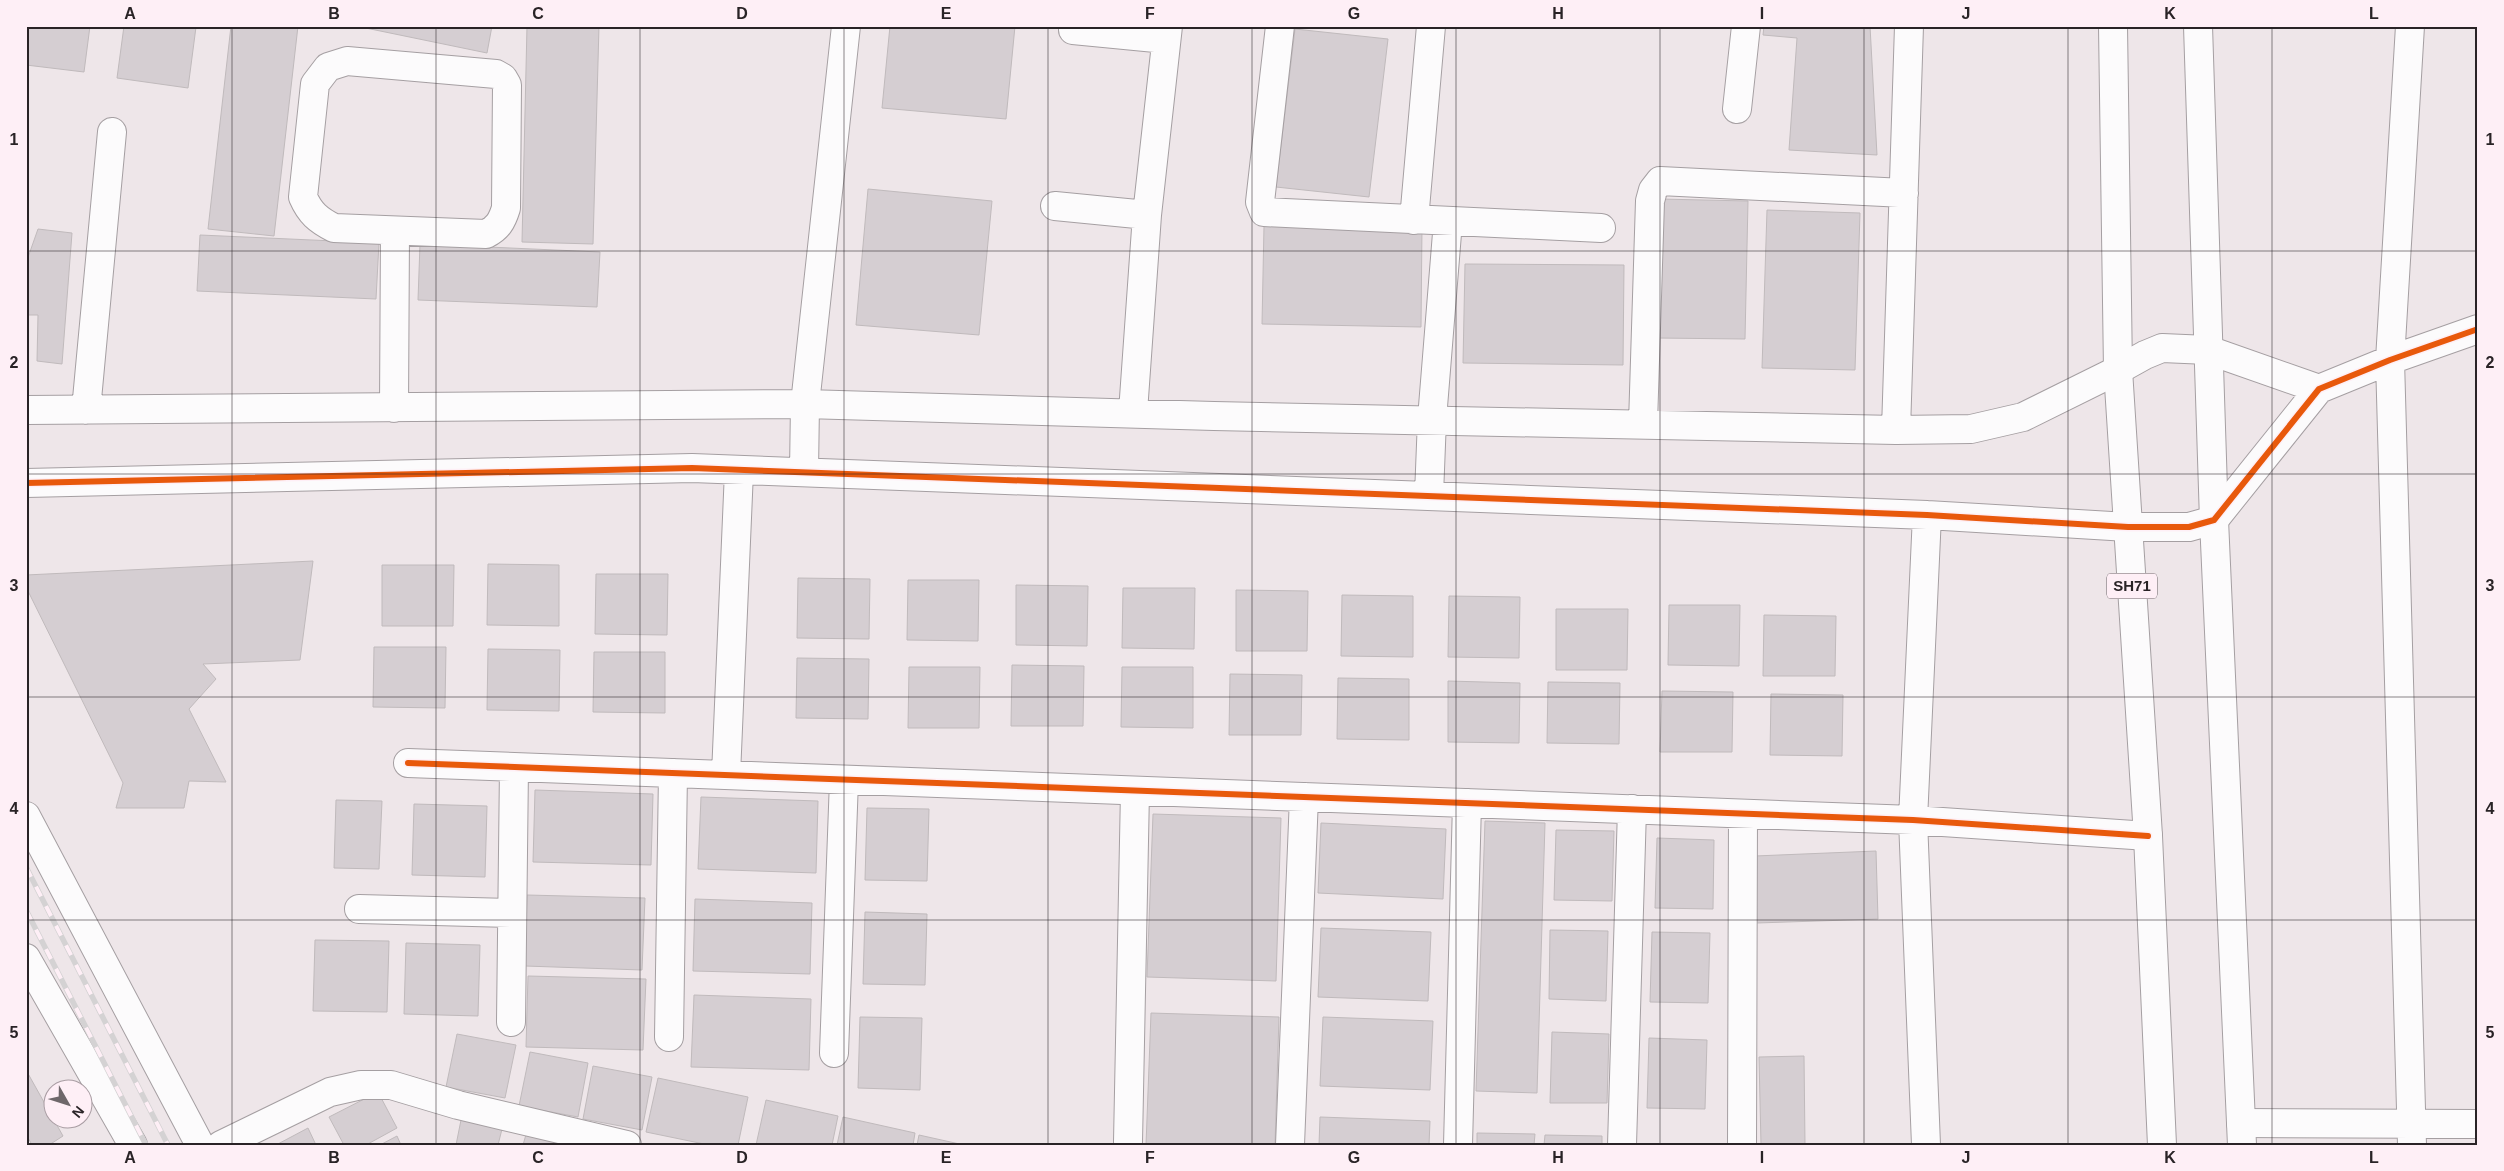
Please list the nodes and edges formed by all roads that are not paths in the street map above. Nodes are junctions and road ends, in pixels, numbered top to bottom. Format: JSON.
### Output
{"nodes":[{"id":1,"x":846,"y":26,"type":"edge"},
{"id":2,"x":1280,"y":26,"type":"edge"},
{"id":3,"x":1746,"y":26,"type":"edge"},
{"id":4,"x":1909,"y":26,"type":"edge"},
{"id":5,"x":2113,"y":26,"type":"edge"},
{"id":6,"x":2198,"y":26,"type":"edge"},
{"id":7,"x":2410,"y":26,"type":"edge"},
{"id":8,"x":1427,"y":27,"type":"edge"},
{"id":9,"x":1073,"y":30,"type":"dead end"},
{"id":10,"x":1167,"y":32,"type":"edge"},
{"id":11,"x":1737,"y":109,"type":"dead end"},
{"id":12,"x":112,"y":132,"type":"dead end"},
{"id":13,"x":1904,"y":193,"type":"junction"},
{"id":14,"x":1055,"y":206,"type":"dead end"},
{"id":15,"x":1147,"y":215,"type":"junction"},
{"id":16,"x":1414,"y":220,"type":"junction"},
{"id":17,"x":1448,"y":221,"type":"junction"},
{"id":18,"x":1601,"y":228,"type":"dead end"},
{"id":19,"x":395,"y":231,"type":"junction"},
{"id":20,"x":2478,"y":329,"type":"edge"},
{"id":21,"x":2208,"y":350,"type":"junction"},
{"id":22,"x":2390,"y":360,"type":"junction"},
{"id":23,"x":2118,"y":370,"type":"junction"},
{"id":24,"x":2319,"y":389,"type":"junction"},
{"id":25,"x":805,"y":404,"type":"junction"},
{"id":26,"x":394,"y":408,"type":"junction"},
{"id":27,"x":26,"y":410,"type":"edge"},
{"id":28,"x":86,"y":410,"type":"junction"},
{"id":29,"x":1133,"y":412,"type":"junction"},
{"id":30,"x":1432,"y":420,"type":"junction"},
{"id":31,"x":1643,"y":424,"type":"junction"},
{"id":32,"x":1896,"y":430,"type":"junction"},
{"id":33,"x":740,"y":471,"type":"junction"},
{"id":34,"x":804,"y":471,"type":"junction"},
{"id":35,"x":26,"y":483,"type":"edge"},
{"id":36,"x":1429,"y":495,"type":"junction"},
{"id":37,"x":1927,"y":514,"type":"junction"},
{"id":38,"x":2214,"y":520,"type":"junction"},
{"id":39,"x":2128,"y":527,"type":"junction"},
{"id":40,"x":408,"y":763,"type":"dead end"},
{"id":41,"x":514,"y":767,"type":"junction"},
{"id":42,"x":673,"y":773,"type":"junction"},
{"id":43,"x":726,"y":775,"type":"junction"},
{"id":44,"x":844,"y":780,"type":"junction"},
{"id":45,"x":1135,"y":791,"type":"junction"},
{"id":46,"x":1304,"y":797,"type":"junction"},
{"id":47,"x":1467,"y":803,"type":"junction"},
{"id":48,"x":1632,"y":809,"type":"junction"},
{"id":49,"x":1743,"y":814,"type":"junction"},
{"id":50,"x":26,"y":816,"type":"edge"},
{"id":51,"x":1913,"y":820,"type":"junction"},
{"id":52,"x":2148,"y":836,"type":"junction"},
{"id":53,"x":358,"y":909,"type":"dead end"},
{"id":54,"x":511,"y":913,"type":"junction"},
{"id":55,"x":26,"y":958,"type":"edge"},
{"id":56,"x":511,"y":1022,"type":"dead end"},
{"id":57,"x":669,"y":1037,"type":"dead end"},
{"id":58,"x":834,"y":1053,"type":"dead end"},
{"id":59,"x":2478,"y":1124,"type":"edge"},
{"id":60,"x":2241,"y":1134,"type":"edge"},
{"id":61,"x":2412,"y":1134,"type":"edge"},
{"id":62,"x":1128,"y":1142,"type":"dead end"},
{"id":63,"x":133,"y":1145,"type":"edge"},
{"id":64,"x":200,"y":1145,"type":"edge"},
{"id":65,"x":222,"y":1145,"type":"edge"},
{"id":66,"x":627,"y":1145,"type":"edge"},
{"id":67,"x":1290,"y":1145,"type":"edge"},
{"id":68,"x":1458,"y":1145,"type":"edge"},
{"id":69,"x":1622,"y":1145,"type":"edge"},
{"id":70,"x":1742,"y":1145,"type":"edge"},
{"id":71,"x":1926,"y":1145,"type":"edge"},
{"id":72,"x":2162,"y":1145,"type":"edge"}],
"edges":[{"from":1,"to":25,"type":"street"},
{"from":2,"to":16,"type":"street"},
{"from":3,"to":11,"type":"street"},
{"from":4,"to":13,"type":"street"},
{"from":5,"to":23,"type":"street","number":"SH71"},
{"from":6,"to":21,"type":"street"},
{"from":7,"to":22,"type":"street"},
{"from":8,"to":16,"type":"street"},
{"from":9,"to":10,"type":"street"},
{"from":10,"to":15,"type":"street"},
{"from":12,"to":28,"type":"street"},
{"from":13,"to":31,"type":"street"},
{"from":13,"to":32,"type":"street"},
{"from":14,"to":15,"type":"street"},
{"from":15,"to":29,"type":"street"},
{"from":16,"to":17,"type":"street"},
{"from":17,"to":18,"type":"street"},
{"from":17,"to":30,"type":"street"},
{"from":19,"to":19,"type":"street"},
{"from":19,"to":26,"type":"street"},
{"from":20,"to":22,"type":"street"},
{"from":21,"to":23,"type":"street"},
{"from":21,"to":24,"type":"street"},
{"from":21,"to":38,"type":"street"},
{"from":22,"to":24,"type":"street"},
{"from":22,"to":61,"type":"street"},
{"from":23,"to":32,"type":"street"},
{"from":23,"to":39,"type":"street","number":"SH71"},
{"from":24,"to":38,"type":"street"},
{"from":25,"to":26,"type":"street"},
{"from":25,"to":29,"type":"street"},
{"from":25,"to":34,"type":"street"},
{"from":26,"to":28,"type":"street"},
{"from":27,"to":28,"type":"street"},
{"from":29,"to":30,"type":"street"},
{"from":30,"to":31,"type":"street"},
{"from":30,"to":36,"type":"street"},
{"from":31,"to":32,"type":"street"},
{"from":33,"to":34,"type":"street"},
{"from":33,"to":35,"type":"street"},
{"from":33,"to":43,"type":"street"},
{"from":34,"to":36,"type":"street"},
{"from":36,"to":37,"type":"street"},
{"from":37,"to":39,"type":"street"},
{"from":37,"to":51,"type":"street"},
{"from":38,"to":39,"type":"street"},
{"from":38,"to":60,"type":"street"},
{"from":39,"to":52,"type":"street","number":"SH71"},
{"from":40,"to":41,"type":"street"},
{"from":41,"to":42,"type":"street"},
{"from":41,"to":54,"type":"street"},
{"from":42,"to":43,"type":"street"},
{"from":42,"to":57,"type":"street"},
{"from":43,"to":44,"type":"street"},
{"from":44,"to":45,"type":"street"},
{"from":44,"to":58,"type":"street"},
{"from":45,"to":46,"type":"street"},
{"from":45,"to":62,"type":"street"},
{"from":46,"to":47,"type":"street"},
{"from":46,"to":67,"type":"street"},
{"from":47,"to":48,"type":"street"},
{"from":47,"to":68,"type":"street"},
{"from":48,"to":49,"type":"street"},
{"from":48,"to":69,"type":"street"},
{"from":49,"to":51,"type":"street"},
{"from":49,"to":70,"type":"street"},
{"from":50,"to":64,"type":"street"},
{"from":51,"to":52,"type":"street"},
{"from":51,"to":71,"type":"street"},
{"from":52,"to":72,"type":"street","number":"SH71"},
{"from":53,"to":54,"type":"street"},
{"from":54,"to":56,"type":"street"},
{"from":55,"to":63,"type":"street"},
{"from":59,"to":61,"type":"street"},
{"from":60,"to":61,"type":"street"},
{"from":65,"to":66,"type":"street"}]}
